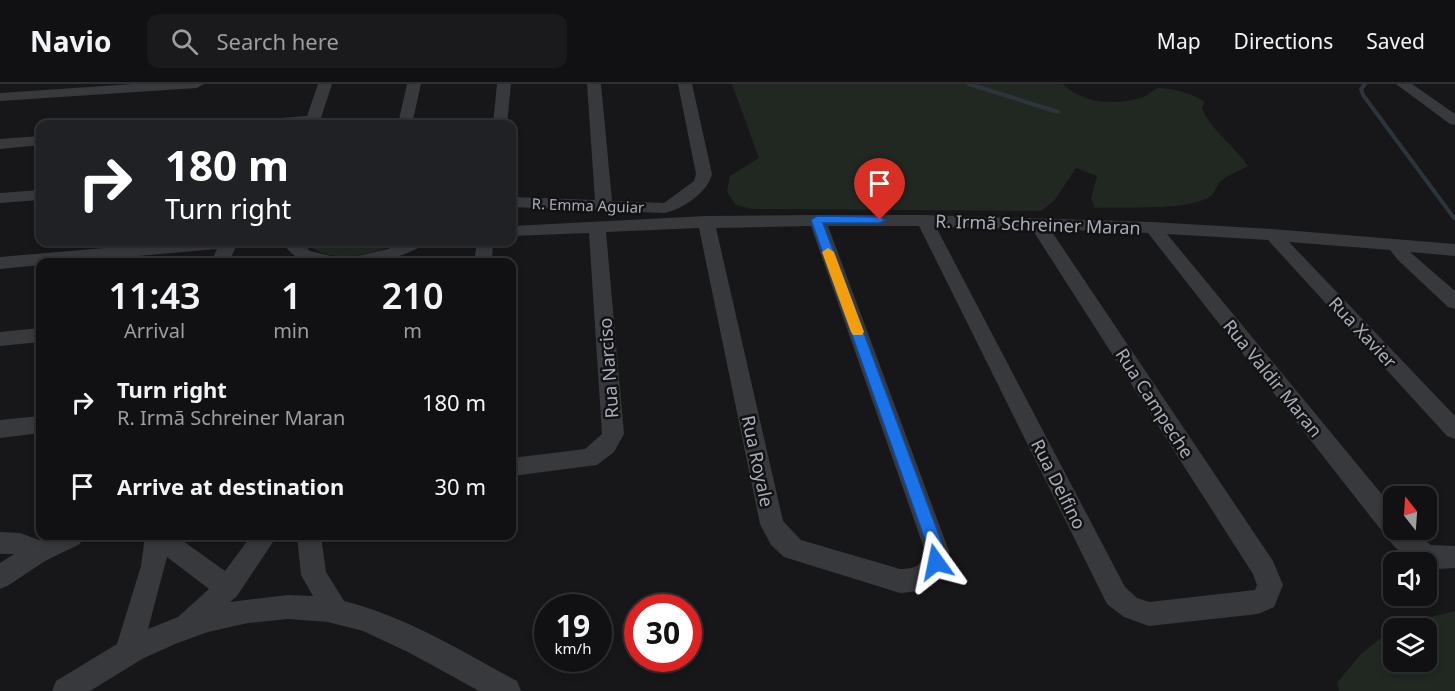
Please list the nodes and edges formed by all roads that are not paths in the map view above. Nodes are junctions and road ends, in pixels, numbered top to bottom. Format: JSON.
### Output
{"nodes":[{"id":1,"x":197,"y":84,"type":"edge"},
{"id":2,"x":325,"y":84,"type":"edge"},
{"id":3,"x":414,"y":84,"type":"edge"},
{"id":4,"x":504,"y":84,"type":"edge"},
{"id":5,"x":594,"y":84,"type":"edge"},
{"id":6,"x":685,"y":84,"type":"edge"},
{"id":7,"x":1403,"y":84,"type":"edge"},
{"id":8,"x":0,"y":97,"type":"edge"},
{"id":9,"x":314,"y":120,"type":"edge"},
{"id":10,"x":406,"y":120,"type":"edge"},
{"id":11,"x":500,"y":120,"type":"edge"},
{"id":12,"x":1455,"y":121,"type":"edge"},
{"id":13,"x":36,"y":141,"type":"edge"},
{"id":14,"x":0,"y":144,"type":"edge"},
{"id":15,"x":36,"y":195,"type":"edge"},
{"id":16,"x":0,"y":198,"type":"edge"},
{"id":17,"x":516,"y":203,"type":"edge"},
{"id":18,"x":601,"y":216,"type":"junction"},
{"id":19,"x":817,"y":220,"type":"junction"},
{"id":20,"x":924,"y":220,"type":"junction"},
{"id":21,"x":706,"y":221,"type":"junction"},
{"id":22,"x":1037,"y":223,"type":"junction"},
{"id":23,"x":1152,"y":227,"type":"junction"},
{"id":24,"x":516,"y":230,"type":"edge"},
{"id":25,"x":1272,"y":234,"type":"junction"},
{"id":26,"x":1395,"y":244,"type":"junction"},
{"id":27,"x":185,"y":246,"type":"edge"},
{"id":28,"x":295,"y":246,"type":"edge"},
{"id":29,"x":408,"y":246,"type":"edge"},
{"id":30,"x":1455,"y":250,"type":"edge"},
{"id":31,"x":55,"y":258,"type":"edge"},
{"id":32,"x":313,"y":258,"type":"edge"},
{"id":33,"x":382,"y":258,"type":"edge"},
{"id":34,"x":36,"y":260,"type":"edge"},
{"id":35,"x":0,"y":263,"type":"edge"},
{"id":36,"x":1455,"y":302,"type":"edge"},
{"id":37,"x":36,"y":334,"type":"edge"},
{"id":38,"x":0,"y":339,"type":"edge"},
{"id":39,"x":36,"y":425,"type":"edge"},
{"id":40,"x":0,"y":429,"type":"edge"},
{"id":41,"x":1455,"y":429,"type":"edge"},
{"id":42,"x":516,"y":467,"type":"edge"},
{"id":43,"x":1383,"y":515,"type":"edge"},
{"id":44,"x":63,"y":540,"type":"edge"},
{"id":45,"x":157,"y":540,"type":"edge"},
{"id":46,"x":162,"y":540,"type":"edge"},
{"id":47,"x":262,"y":540,"type":"edge"},
{"id":48,"x":310,"y":540,"type":"edge"},
{"id":49,"x":1403,"y":540,"type":"edge"},
{"id":50,"x":0,"y":543,"type":"edge"},
{"id":51,"x":36,"y":553,"type":"junction"},
{"id":52,"x":1455,"y":557,"type":"edge"},
{"id":53,"x":0,"y":577,"type":"edge"},
{"id":54,"x":1270,"y":585,"type":"joint"},
{"id":55,"x":228,"y":588,"type":"junction"},
{"id":56,"x":335,"y":611,"type":"junction"},
{"id":57,"x":184,"y":627,"type":"junction"},
{"id":58,"x":128,"y":652,"type":"junction"},
{"id":59,"x":66,"y":691,"type":"edge"},
{"id":60,"x":507,"y":691,"type":"edge"}],
"edges":[{"from":1,"to":8,"type":"street"},
{"from":2,"to":9,"type":"street"},
{"from":3,"to":10,"type":"street"},
{"from":4,"to":11,"type":"street"},
{"from":5,"to":18,"type":"street"},
{"from":6,"to":18,"type":"street","name":"R. Emma Aguiar"},
{"from":7,"to":12,"type":"street"},
{"from":13,"to":14,"type":"street"},
{"from":15,"to":16,"type":"street"},
{"from":17,"to":18,"type":"street","name":"R. Emma Aguiar"},
{"from":18,"to":21,"type":"street","name":"R. Irmã Schreiner Maran"},
{"from":18,"to":24,"type":"street","name":"R. Irmã Schreiner Maran"},
{"from":18,"to":42,"type":"street","name":"Rua Narciso"},
{"from":19,"to":20,"type":"street","name":"R. Irmã Schreiner Maran"},
{"from":19,"to":21,"type":"street","name":"R. Irmã Schreiner Maran"},
{"from":19,"to":21,"type":"street","name":"Rua Royale"},
{"from":20,"to":22,"type":"street","name":"R. Irmã Schreiner Maran"},
{"from":20,"to":54,"type":"street","name":"Rua Delfino"},
{"from":22,"to":23,"type":"street","name":"R. Irmã Schreiner Maran"},
{"from":22,"to":54,"type":"street","name":"Rua Campeche"},
{"from":23,"to":25,"type":"street","name":"R. Irmã Schreiner Maran"},
{"from":23,"to":43,"type":"street","name":"Rua Valdir Maran"},
{"from":25,"to":26,"type":"street","name":"R. Irmã Schreiner Maran"},
{"from":25,"to":41,"type":"street","name":"Rua Xavier"},
{"from":26,"to":30,"type":"street","name":"R. Irmã Schreiner Maran"},
{"from":26,"to":36,"type":"street"},
{"from":27,"to":31,"type":"street"},
{"from":28,"to":32,"type":"street"},
{"from":29,"to":33,"type":"street"},
{"from":34,"to":35,"type":"street"},
{"from":37,"to":38,"type":"street"},
{"from":39,"to":40,"type":"street"},
{"from":44,"to":51,"type":"street"},
{"from":45,"to":58,"type":"street"},
{"from":46,"to":55,"type":"street"},
{"from":47,"to":55,"type":"street"},
{"from":48,"to":56,"type":"street"},
{"from":49,"to":52,"type":"street","name":"Rua Valdir Maran"},
{"from":50,"to":51,"type":"street"},
{"from":51,"to":53,"type":"street"},
{"from":55,"to":57,"type":"street"},
{"from":56,"to":57,"type":"street"},
{"from":56,"to":60,"type":"street"},
{"from":57,"to":58,"type":"street"},
{"from":58,"to":59,"type":"street"}]}
